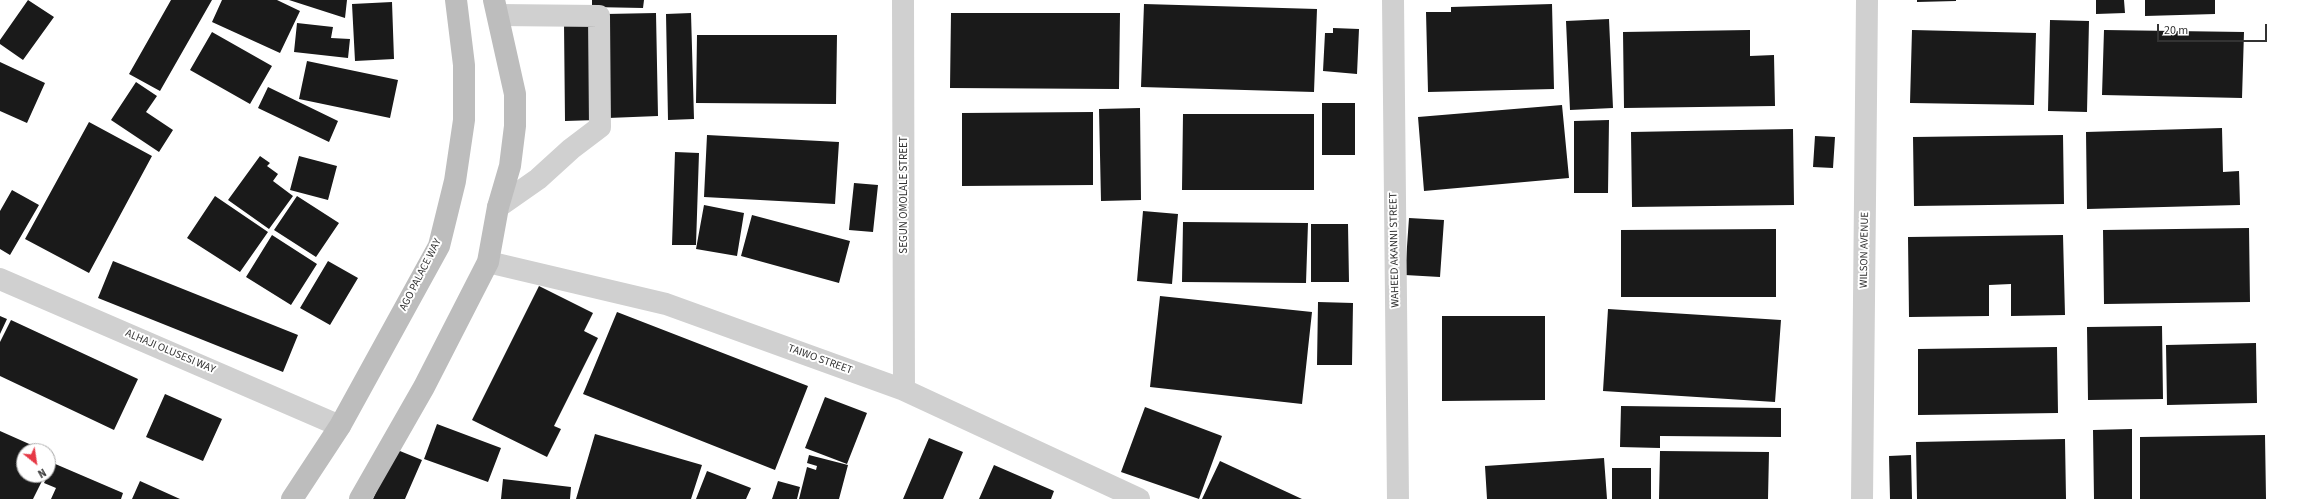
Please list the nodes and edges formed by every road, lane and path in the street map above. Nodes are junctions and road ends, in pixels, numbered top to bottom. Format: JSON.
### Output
{"nodes":[{"id":1,"x":456,"y":0,"type":"edge"},
{"id":2,"x":903,"y":0,"type":"edge"},
{"id":3,"x":1393,"y":0,"type":"edge"},
{"id":4,"x":1867,"y":0,"type":"edge"},
{"id":5,"x":496,"y":7,"type":"edge"},
{"id":6,"x":498,"y":207,"type":"junction"},
{"id":7,"x":488,"y":262,"type":"junction"},
{"id":8,"x":0,"y":279,"type":"edge"},
{"id":9,"x":904,"y":390,"type":"junction"},
{"id":10,"x":340,"y":426,"type":"junction"},
{"id":11,"x":292,"y":499,"type":"edge"},
{"id":12,"x":360,"y":499,"type":"edge"},
{"id":13,"x":1139,"y":499,"type":"edge"},
{"id":14,"x":1398,"y":499,"type":"edge"},
{"id":15,"x":1862,"y":499,"type":"edge"}],
"edges":[{"from":1,"to":10,"type":"main road","name":"AGO PALACE WAY"},
{"from":2,"to":9,"type":"street","name":"SEGUN OMOLALE STREET"},
{"from":3,"to":14,"type":"street","name":"WAHEED AKANNI STREET"},
{"from":4,"to":15,"type":"street","name":"WILSON AVENUE"},
{"from":5,"to":6,"type":"main road"},
{"from":5,"to":6,"type":"street"},
{"from":6,"to":7,"type":"main road"},
{"from":7,"to":9,"type":"street","name":"TAIWO STREET"},
{"from":7,"to":12,"type":"main road"},
{"from":8,"to":10,"type":"street","name":"ALHAJI OLUSESI WAY"},
{"from":9,"to":13,"type":"street","name":"TAIWO STREET"},
{"from":10,"to":11,"type":"main road","name":"AGO PALACE WAY"}]}
